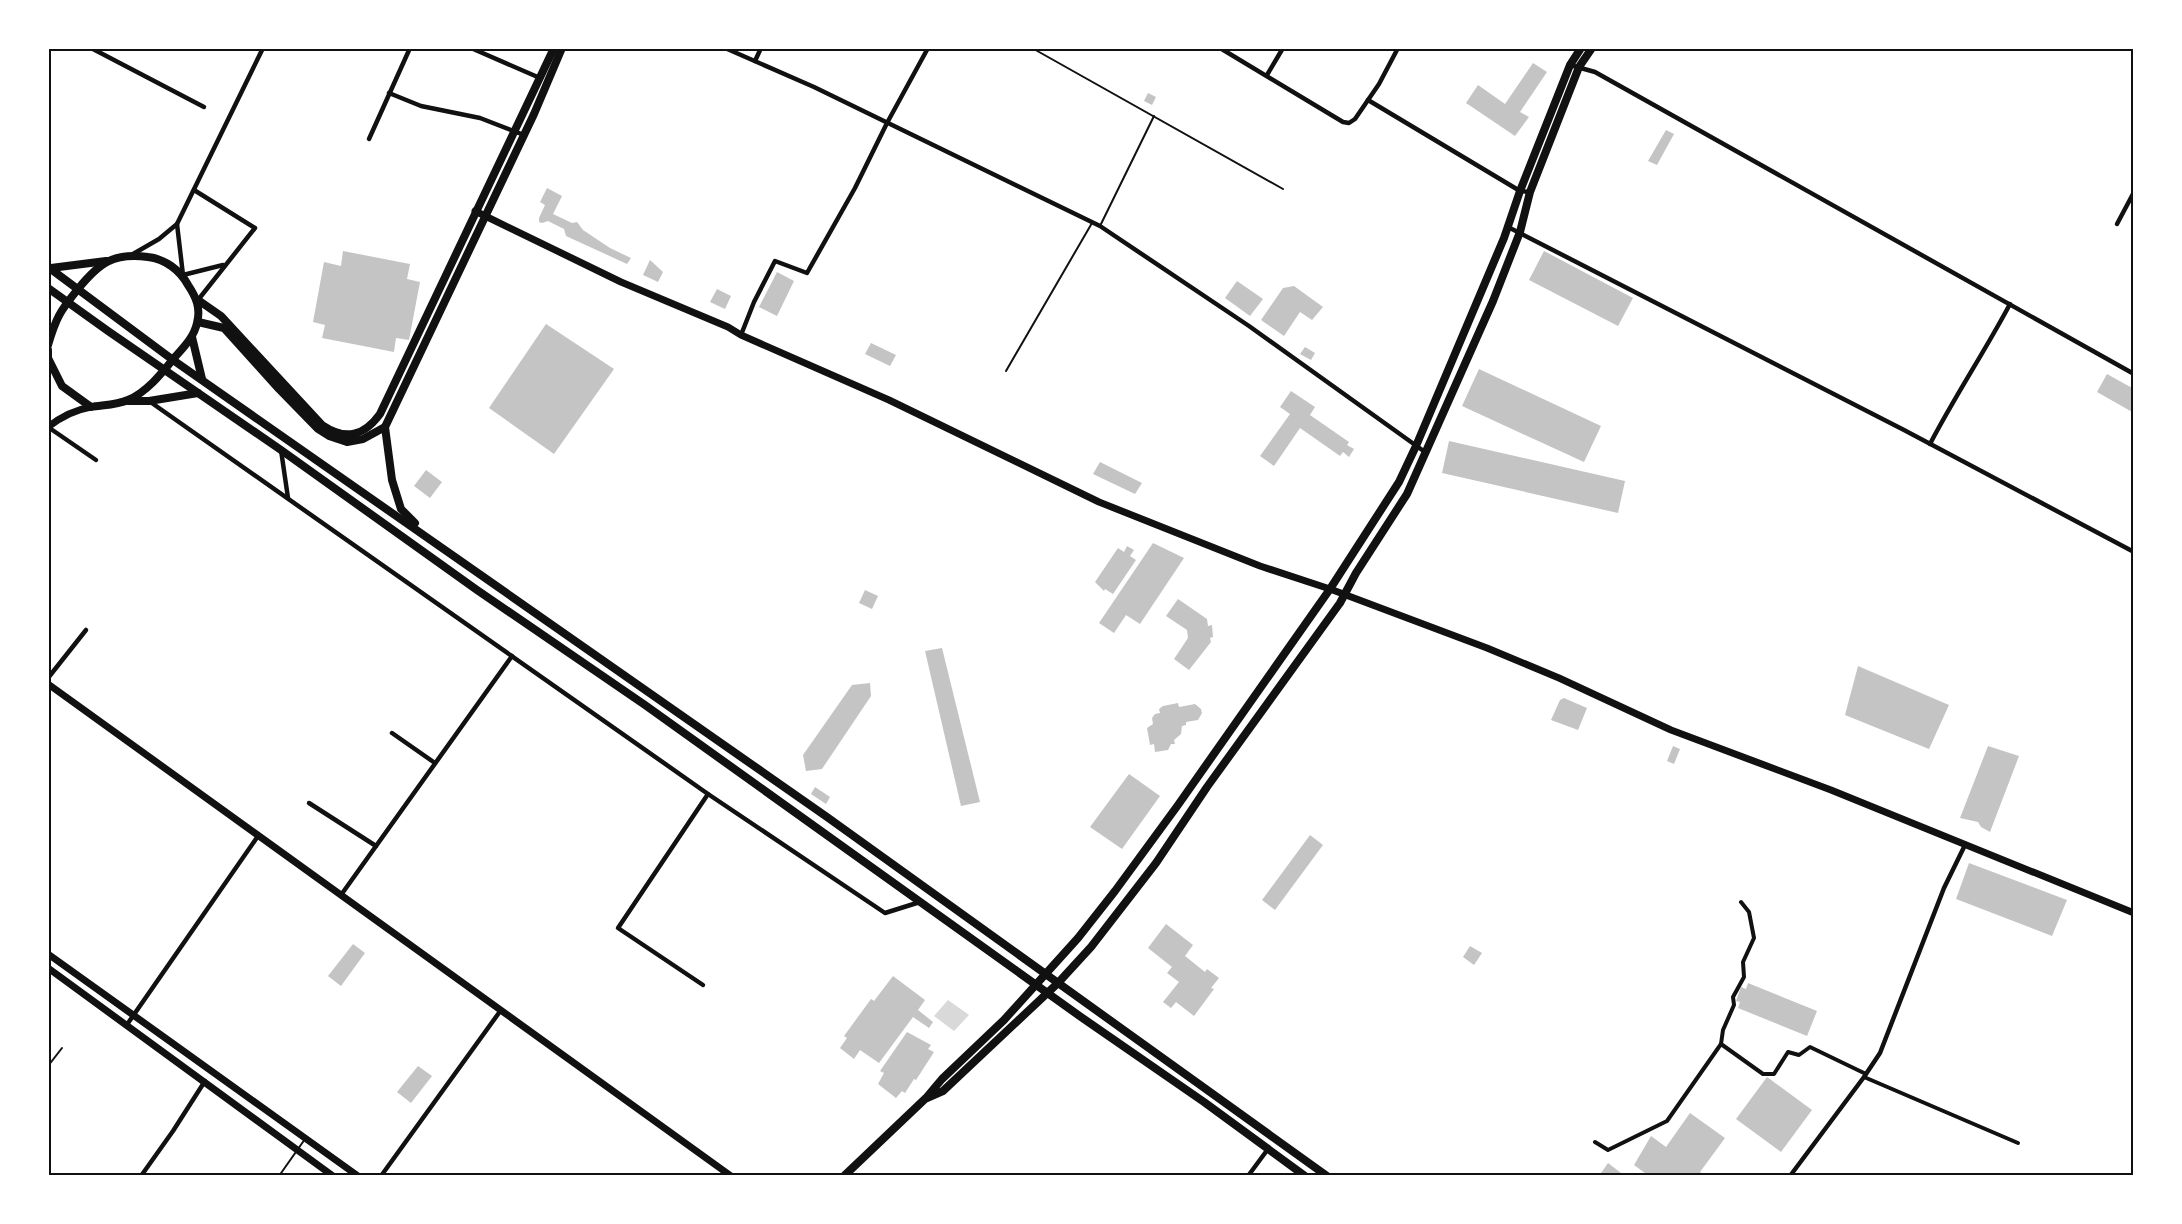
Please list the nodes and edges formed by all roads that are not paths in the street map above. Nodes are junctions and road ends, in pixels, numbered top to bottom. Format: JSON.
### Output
{"nodes":[{"id":1,"x":91,"y":48,"type":"edge"},
{"id":2,"x":263,"y":48,"type":"edge"},
{"id":3,"x":410,"y":48,"type":"edge"},
{"id":4,"x":471,"y":48,"type":"edge"},
{"id":5,"x":554,"y":48,"type":"edge"},
{"id":6,"x":562,"y":48,"type":"edge"},
{"id":7,"x":725,"y":48,"type":"edge"},
{"id":8,"x":761,"y":48,"type":"edge"},
{"id":9,"x":928,"y":48,"type":"edge"},
{"id":10,"x":1032,"y":48,"type":"edge"},
{"id":11,"x":1220,"y":48,"type":"edge"},
{"id":12,"x":1283,"y":48,"type":"edge"},
{"id":13,"x":1398,"y":48,"type":"edge"},
{"id":14,"x":1581,"y":48,"type":"edge"},
{"id":15,"x":1592,"y":48,"type":"edge"},
{"id":16,"x":755,"y":61,"type":"junction"},
{"id":17,"x":1570,"y":65,"type":"junction"},
{"id":18,"x":1580,"y":67,"type":"junction"},
{"id":19,"x":1267,"y":75,"type":"junction"},
{"id":20,"x":543,"y":79,"type":"junction"},
{"id":21,"x":389,"y":93,"type":"junction"},
{"id":22,"x":1368,"y":100,"type":"junction"},
{"id":23,"x":204,"y":107,"type":"dead end"},
{"id":24,"x":1154,"y":116,"type":"junction"},
{"id":25,"x":887,"y":123,"type":"junction"},
{"id":26,"x":520,"y":133,"type":"junction"},
{"id":27,"x":369,"y":139,"type":"dead end"},
{"id":28,"x":1283,"y":189,"type":"dead end"},
{"id":29,"x":194,"y":190,"type":"junction"},
{"id":30,"x":1520,"y":192,"type":"junction"},
{"id":31,"x":1530,"y":192,"type":"junction"},
{"id":32,"x":2134,"y":192,"type":"edge"},
{"id":33,"x":476,"y":211,"type":"junction"},
{"id":34,"x":484,"y":216,"type":"junction"},
{"id":35,"x":1092,"y":223,"type":"junction"},
{"id":36,"x":177,"y":224,"type":"junction"},
{"id":37,"x":2117,"y":224,"type":"dead end"},
{"id":38,"x":1100,"y":226,"type":"junction"},
{"id":39,"x":1508,"y":227,"type":"junction"},
{"id":40,"x":1520,"y":232,"type":"junction"},
{"id":41,"x":132,"y":255,"type":"junction"},
{"id":42,"x":107,"y":261,"type":"junction"},
{"id":43,"x":225,"y":264,"type":"junction"},
{"id":44,"x":49,"y":268,"type":"edge"},
{"id":45,"x":183,"y":275,"type":"junction"},
{"id":46,"x":48,"y":288,"type":"edge"},
{"id":47,"x":78,"y":289,"type":"junction"},
{"id":48,"x":198,"y":300,"type":"junction"},
{"id":49,"x":67,"y":302,"type":"junction"},
{"id":50,"x":2010,"y":304,"type":"junction"},
{"id":51,"x":198,"y":322,"type":"junction"},
{"id":52,"x":741,"y":335,"type":"junction"},
{"id":53,"x":192,"y":337,"type":"junction"},
{"id":54,"x":48,"y":345,"type":"edge"},
{"id":55,"x":48,"y":350,"type":"edge"},
{"id":56,"x":48,"y":358,"type":"edge"},
{"id":57,"x":173,"y":360,"type":"junction"},
{"id":58,"x":165,"y":370,"type":"junction"},
{"id":59,"x":1006,"y":371,"type":"dead end"},
{"id":60,"x":2134,"y":374,"type":"edge"},
{"id":61,"x":202,"y":379,"type":"junction"},
{"id":62,"x":198,"y":393,"type":"junction"},
{"id":63,"x":127,"y":400,"type":"junction"},
{"id":64,"x":149,"y":401,"type":"junction"},
{"id":65,"x":92,"y":407,"type":"junction"},
{"id":66,"x":48,"y":427,"type":"edge"},
{"id":67,"x":385,"y":427,"type":"junction"},
{"id":68,"x":1930,"y":444,"type":"junction"},
{"id":69,"x":1416,"y":446,"type":"junction"},
{"id":70,"x":281,"y":450,"type":"junction"},
{"id":71,"x":1425,"y":452,"type":"junction"},
{"id":72,"x":96,"y":460,"type":"dead end"},
{"id":73,"x":290,"y":499,"type":"junction"},
{"id":74,"x":428,"y":537,"type":"junction"},
{"id":75,"x":2134,"y":552,"type":"edge"},
{"id":76,"x":1330,"y":589,"type":"junction"},
{"id":77,"x":1345,"y":594,"type":"junction"},
{"id":78,"x":86,"y":630,"type":"dead end"},
{"id":79,"x":512,"y":656,"type":"junction"},
{"id":80,"x":48,"y":678,"type":"edge"},
{"id":81,"x":48,"y":684,"type":"edge"},
{"id":82,"x":392,"y":733,"type":"dead end"},
{"id":83,"x":435,"y":763,"type":"junction"},
{"id":84,"x":708,"y":794,"type":"junction"},
{"id":85,"x":309,"y":803,"type":"dead end"},
{"id":86,"x":258,"y":836,"type":"junction"},
{"id":87,"x":1965,"y":845,"type":"junction"},
{"id":88,"x":376,"y":846,"type":"junction"},
{"id":89,"x":340,"y":895,"type":"junction"},
{"id":90,"x":921,"y":902,"type":"junction"},
{"id":91,"x":1741,"y":902,"type":"dead end"},
{"id":92,"x":2134,"y":913,"type":"edge"},
{"id":93,"x":48,"y":954,"type":"edge"},
{"id":94,"x":48,"y":968,"type":"edge"},
{"id":95,"x":1045,"y":973,"type":"junction"},
{"id":96,"x":1058,"y":983,"type":"junction"},
{"id":97,"x":1036,"y":984,"type":"junction"},
{"id":98,"x":703,"y":985,"type":"dead end"},
{"id":99,"x":1047,"y":993,"type":"junction"},
{"id":100,"x":501,"y":1010,"type":"junction"},
{"id":101,"x":133,"y":1016,"type":"junction"},
{"id":102,"x":126,"y":1026,"type":"junction"},
{"id":103,"x":1721,"y":1044,"type":"junction"},
{"id":104,"x":62,"y":1048,"type":"dead end"},
{"id":105,"x":48,"y":1066,"type":"edge"},
{"id":106,"x":1865,"y":1076,"type":"junction"},
{"id":107,"x":205,"y":1081,"type":"junction"},
{"id":108,"x":926,"y":1098,"type":"junction"},
{"id":109,"x":305,"y":1139,"type":"junction"},
{"id":110,"x":1595,"y":1142,"type":"dead end"},
{"id":111,"x":2018,"y":1143,"type":"dead end"},
{"id":112,"x":1268,"y":1149,"type":"junction"},
{"id":113,"x":297,"y":1150,"type":"junction"},
{"id":114,"x":141,"y":1176,"type":"edge"},
{"id":115,"x":279,"y":1176,"type":"edge"},
{"id":116,"x":333,"y":1176,"type":"edge"},
{"id":117,"x":358,"y":1176,"type":"edge"},
{"id":118,"x":381,"y":1176,"type":"edge"},
{"id":119,"x":731,"y":1176,"type":"edge"},
{"id":120,"x":844,"y":1176,"type":"edge"},
{"id":121,"x":1248,"y":1176,"type":"edge"},
{"id":122,"x":1305,"y":1176,"type":"edge"},
{"id":123,"x":1327,"y":1176,"type":"edge"},
{"id":124,"x":1790,"y":1176,"type":"edge"}],
"edges":[{"from":1,"to":23,"type":"street"},
{"from":2,"to":29,"type":"street"},
{"from":3,"to":21,"type":"street"},
{"from":4,"to":20,"type":"street"},
{"from":5,"to":20,"type":"main road"},
{"from":6,"to":20,"type":"main road"},
{"from":7,"to":16,"type":"street"},
{"from":8,"to":16,"type":"street"},
{"from":9,"to":25,"type":"street"},
{"from":10,"to":24,"type":"lane"},
{"from":11,"to":19,"type":"street"},
{"from":12,"to":19,"type":"street"},
{"from":13,"to":22,"type":"street"},
{"from":14,"to":17,"type":"main road"},
{"from":15,"to":18,"type":"main road"},
{"from":16,"to":25,"type":"street"},
{"from":17,"to":18,"type":"street"},
{"from":17,"to":30,"type":"main road"},
{"from":18,"to":31,"type":"main road"},
{"from":18,"to":50,"type":"street"},
{"from":19,"to":22,"type":"street"},
{"from":20,"to":26,"type":"main road"},
{"from":21,"to":26,"type":"street"},
{"from":21,"to":27,"type":"street"},
{"from":22,"to":30,"type":"street"},
{"from":24,"to":28,"type":"lane"},
{"from":24,"to":38,"type":"lane"},
{"from":25,"to":35,"type":"street"},
{"from":25,"to":52,"type":"street"},
{"from":26,"to":33,"type":"main road"},
{"from":26,"to":34,"type":"main road"},
{"from":29,"to":36,"type":"street"},
{"from":29,"to":43,"type":"street"},
{"from":30,"to":31,"type":"street"},
{"from":30,"to":39,"type":"main road"},
{"from":31,"to":40,"type":"main road"},
{"from":32,"to":37,"type":"street"},
{"from":33,"to":34,"type":"main road"},
{"from":33,"to":48,"type":"main road"},
{"from":34,"to":52,"type":"main road"},
{"from":34,"to":67,"type":"main road"},
{"from":35,"to":38,"type":"street"},
{"from":35,"to":59,"type":"lane"},
{"from":36,"to":41,"type":"street"},
{"from":36,"to":45,"type":"street"},
{"from":38,"to":69,"type":"street"},
{"from":39,"to":40,"type":"street"},
{"from":39,"to":69,"type":"main road"},
{"from":40,"to":68,"type":"street"},
{"from":40,"to":71,"type":"main road"},
{"from":41,"to":42,"type":"main road"},
{"from":41,"to":45,"type":"main road"},
{"from":42,"to":44,"type":"main road"},
{"from":42,"to":47,"type":"main road"},
{"from":43,"to":45,"type":"street"},
{"from":43,"to":48,"type":"street"},
{"from":44,"to":47,"type":"main road"},
{"from":45,"to":48,"type":"main road"},
{"from":46,"to":49,"type":"main road"},
{"from":47,"to":49,"type":"main road"},
{"from":47,"to":57,"type":"main road"},
{"from":48,"to":51,"type":"main road"},
{"from":49,"to":54,"type":"main road"},
{"from":49,"to":58,"type":"main road"},
{"from":50,"to":60,"type":"street"},
{"from":50,"to":68,"type":"street"},
{"from":51,"to":53,"type":"main road"},
{"from":51,"to":67,"type":"main road"},
{"from":52,"to":76,"type":"main road"},
{"from":53,"to":57,"type":"main road"},
{"from":53,"to":61,"type":"main road"},
{"from":55,"to":56,"type":"main road"},
{"from":56,"to":65,"type":"main road"},
{"from":57,"to":58,"type":"main road"},
{"from":57,"to":61,"type":"main road"},
{"from":58,"to":62,"type":"main road"},
{"from":58,"to":63,"type":"main road"},
{"from":61,"to":74,"type":"main road"},
{"from":62,"to":64,"type":"main road"},
{"from":62,"to":70,"type":"main road"},
{"from":63,"to":64,"type":"main road"},
{"from":63,"to":65,"type":"main road"},
{"from":64,"to":73,"type":"street"},
{"from":65,"to":66,"type":"main road"},
{"from":66,"to":72,"type":"street"},
{"from":67,"to":74,"type":"main road"},
{"from":68,"to":75,"type":"street"},
{"from":69,"to":71,"type":"street"},
{"from":69,"to":76,"type":"main road"},
{"from":70,"to":73,"type":"street"},
{"from":70,"to":90,"type":"main road"},
{"from":71,"to":77,"type":"main road"},
{"from":73,"to":79,"type":"street"},
{"from":74,"to":95,"type":"main road"},
{"from":76,"to":77,"type":"main road"},
{"from":76,"to":95,"type":"main road"},
{"from":77,"to":87,"type":"main road"},
{"from":77,"to":96,"type":"main road"},
{"from":78,"to":80,"type":"street"},
{"from":79,"to":83,"type":"street"},
{"from":79,"to":84,"type":"street"},
{"from":81,"to":86,"type":"main road"},
{"from":82,"to":83,"type":"street"},
{"from":83,"to":88,"type":"street"},
{"from":84,"to":90,"type":"street"},
{"from":84,"to":98,"type":"street"},
{"from":85,"to":88,"type":"street"},
{"from":86,"to":89,"type":"main road"},
{"from":86,"to":101,"type":"street"},
{"from":87,"to":92,"type":"main road"},
{"from":87,"to":106,"type":"street"},
{"from":88,"to":89,"type":"street"},
{"from":89,"to":100,"type":"main road"},
{"from":90,"to":97,"type":"main road"},
{"from":91,"to":103,"type":"street"},
{"from":93,"to":101,"type":"main road"},
{"from":94,"to":102,"type":"main road"},
{"from":95,"to":96,"type":"main road"},
{"from":95,"to":97,"type":"main road"},
{"from":96,"to":99,"type":"main road"},
{"from":96,"to":123,"type":"main road"},
{"from":97,"to":99,"type":"main road"},
{"from":97,"to":108,"type":"main road"},
{"from":99,"to":108,"type":"main road"},
{"from":99,"to":112,"type":"main road"},
{"from":100,"to":118,"type":"street"},
{"from":100,"to":119,"type":"main road"},
{"from":101,"to":102,"type":"street"},
{"from":101,"to":109,"type":"main road"},
{"from":102,"to":107,"type":"main road"},
{"from":103,"to":106,"type":"street"},
{"from":103,"to":110,"type":"street"},
{"from":104,"to":105,"type":"lane"},
{"from":106,"to":111,"type":"street"},
{"from":106,"to":124,"type":"street"},
{"from":107,"to":113,"type":"main road"},
{"from":107,"to":114,"type":"street"},
{"from":108,"to":120,"type":"main road"},
{"from":109,"to":113,"type":"lane"},
{"from":109,"to":117,"type":"main road"},
{"from":112,"to":121,"type":"street"},
{"from":112,"to":122,"type":"main road"},
{"from":113,"to":115,"type":"lane"},
{"from":113,"to":116,"type":"main road"}]}
